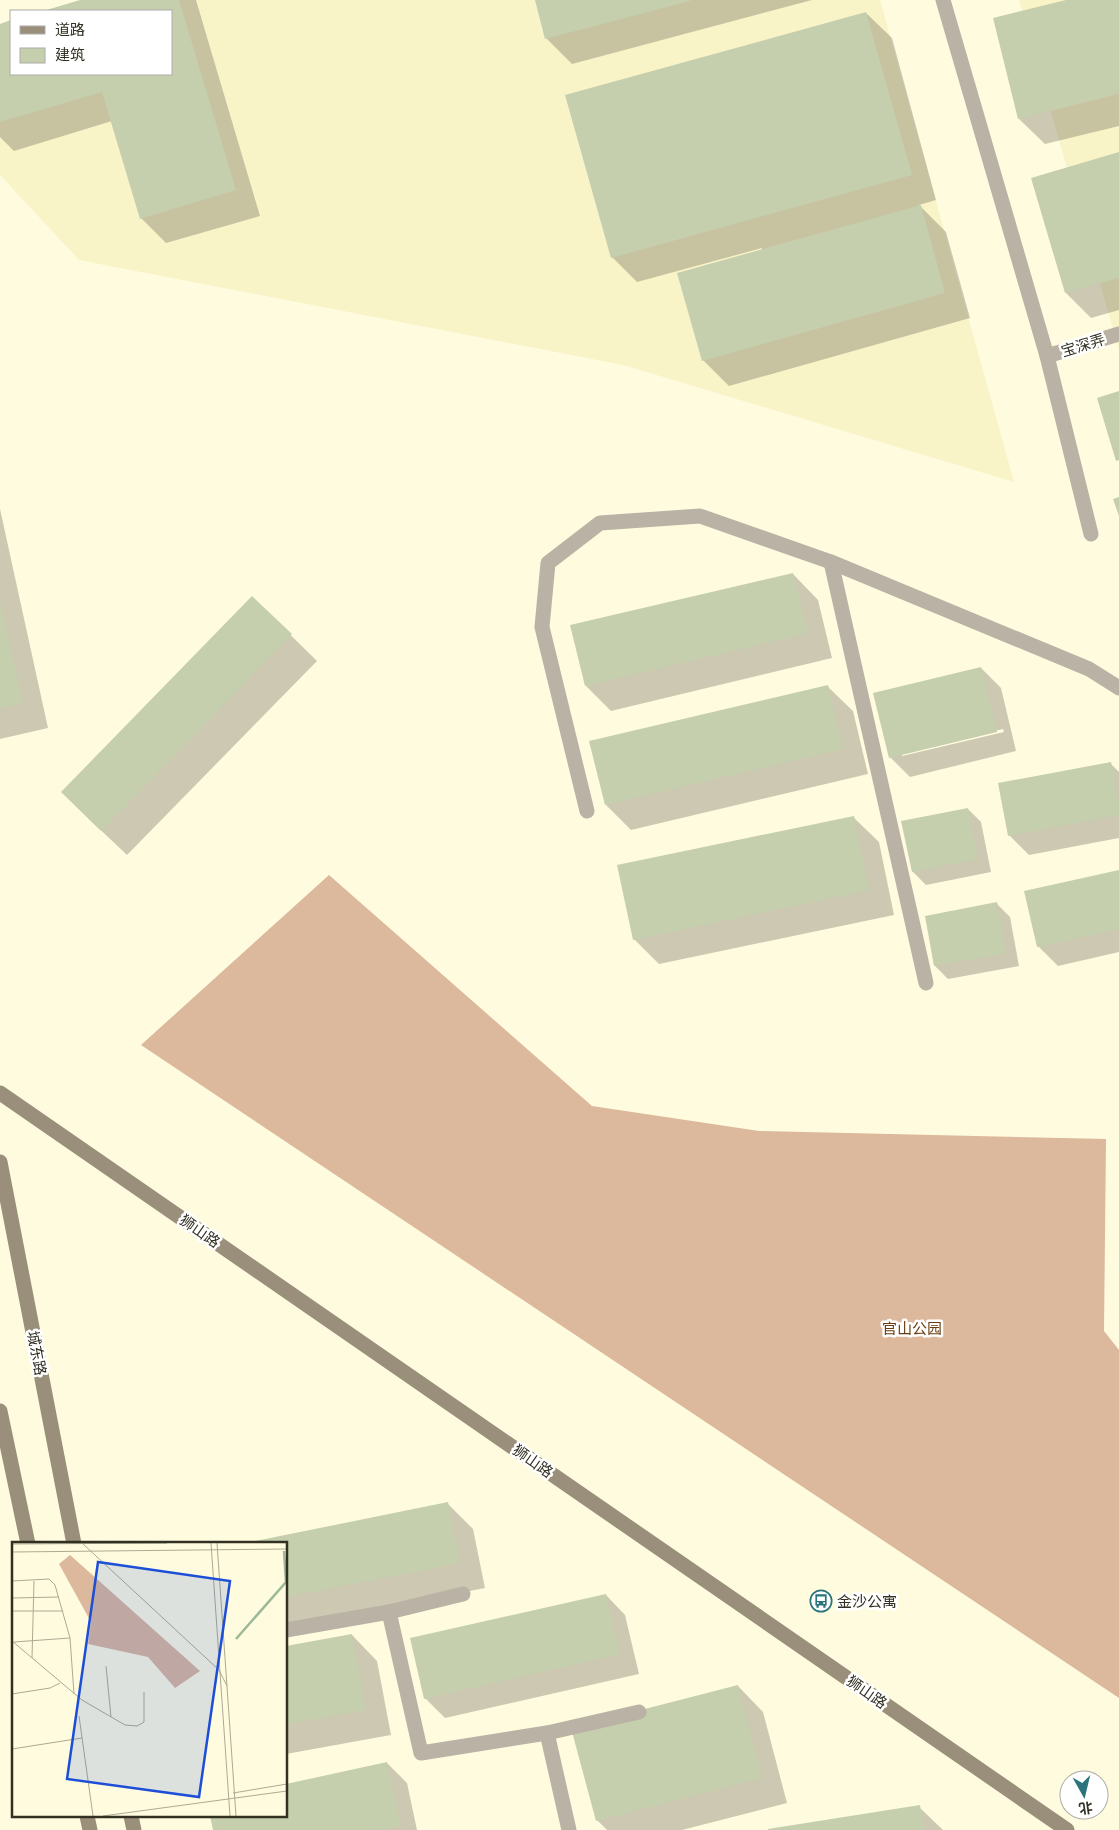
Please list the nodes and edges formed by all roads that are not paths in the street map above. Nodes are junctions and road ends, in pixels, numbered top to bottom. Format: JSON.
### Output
{"nodes":[{"id":1,"x":943,"y":0,"type":"edge"},
{"id":2,"x":1119,"y":334,"type":"edge"},
{"id":3,"x":1047,"y":356,"type":"junction"},
{"id":4,"x":1091,"y":534,"type":"dead end"},
{"id":5,"x":831,"y":562,"type":"junction"},
{"id":6,"x":1119,"y":688,"type":"edge"},
{"id":7,"x":587,"y":811,"type":"dead end"},
{"id":8,"x":926,"y":984,"type":"dead end"},
{"id":9,"x":0,"y":1093,"type":"edge"},
{"id":10,"x":0,"y":1162,"type":"edge"},
{"id":11,"x":0,"y":1411,"type":"edge"},
{"id":12,"x":28,"y":1542,"type":"edge"},
{"id":13,"x":74,"y":1542,"type":"edge"},
{"id":14,"x":463,"y":1594,"type":"dead end"},
{"id":15,"x":389,"y":1612,"type":"junction"},
{"id":16,"x":288,"y":1630,"type":"edge"},
{"id":17,"x":639,"y":1712,"type":"dead end"},
{"id":18,"x":547,"y":1733,"type":"junction"},
{"id":19,"x":569,"y":1830,"type":"edge"},
{"id":20,"x":1067,"y":1830,"type":"edge"}],
"edges":[{"from":1,"to":3,"type":"street"},
{"from":2,"to":3,"type":"street","name":"宝深弄"},
{"from":3,"to":4,"type":"street"},
{"from":5,"to":6,"type":"street"},
{"from":5,"to":7,"type":"street"},
{"from":5,"to":8,"type":"street"},
{"from":9,"to":20,"type":"main road","name":"狮山路"},
{"from":10,"to":13,"type":"main road","name":"城东路"},
{"from":11,"to":12,"type":"main road"},
{"from":14,"to":15,"type":"street"},
{"from":15,"to":16,"type":"street"},
{"from":15,"to":18,"type":"street"},
{"from":17,"to":18,"type":"street"},
{"from":18,"to":19,"type":"street"}]}
